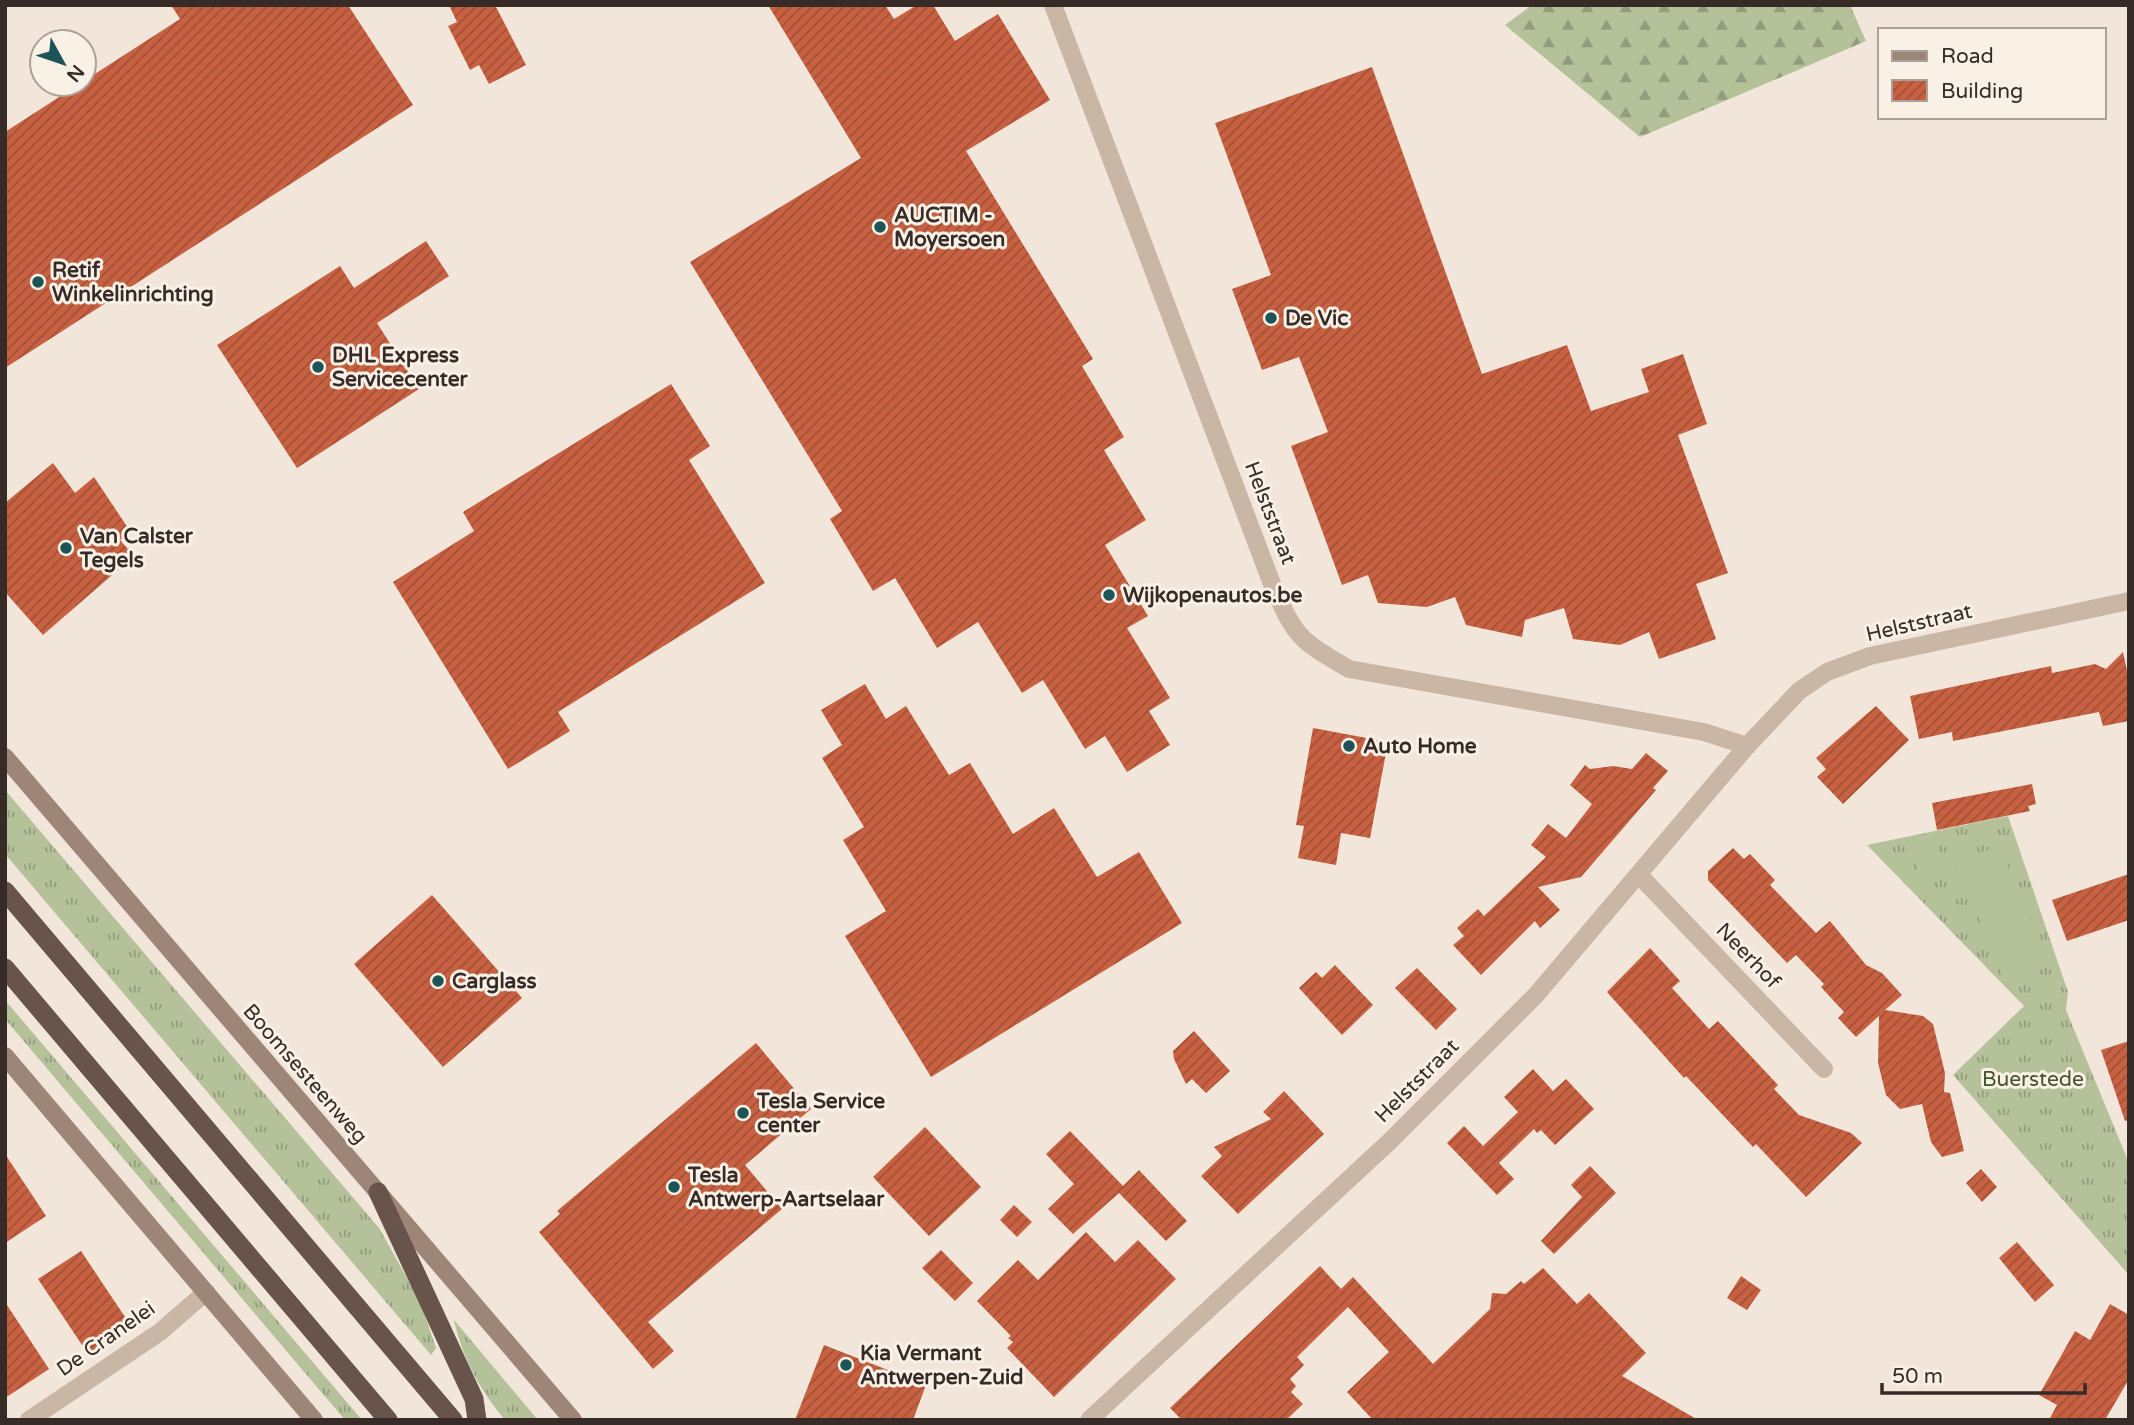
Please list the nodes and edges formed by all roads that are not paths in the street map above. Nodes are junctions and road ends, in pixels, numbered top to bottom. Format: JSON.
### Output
{"nodes":[{"id":1,"x":1053,"y":5,"type":"edge"},
{"id":2,"x":2129,"y":601,"type":"edge"},
{"id":3,"x":1748,"y":746,"type":"junction"},
{"id":4,"x":5,"y":757,"type":"edge"},
{"id":5,"x":1639,"y":875,"type":"junction"},
{"id":6,"x":5,"y":891,"type":"edge"},
{"id":7,"x":5,"y":968,"type":"edge"},
{"id":8,"x":5,"y":1056,"type":"edge"},
{"id":9,"x":1824,"y":1069,"type":"dead end"},
{"id":10,"x":378,"y":1192,"type":"junction"},
{"id":11,"x":206,"y":1292,"type":"junction"},
{"id":12,"x":29,"y":1420,"type":"edge"},
{"id":13,"x":314,"y":1420,"type":"edge"},
{"id":14,"x":388,"y":1420,"type":"edge"},
{"id":15,"x":453,"y":1420,"type":"edge"},
{"id":16,"x":477,"y":1420,"type":"edge"},
{"id":17,"x":573,"y":1420,"type":"edge"},
{"id":18,"x":1089,"y":1420,"type":"edge"}],
"edges":[{"from":1,"to":3,"type":"street","name":"Helststraat"},
{"from":2,"to":3,"type":"street","name":"Helststraat"},
{"from":3,"to":5,"type":"street","name":"Helststraat"},
{"from":4,"to":10,"type":"main road","name":"Boomsesteenweg"},
{"from":5,"to":9,"type":"street","name":"Neerhof"},
{"from":5,"to":18,"type":"street","name":"Helststraat"},
{"from":6,"to":15,"type":"highway"},
{"from":7,"to":14,"type":"highway"},
{"from":8,"to":11,"type":"main road"},
{"from":10,"to":16,"type":"highway"},
{"from":10,"to":17,"type":"main road","name":"Boomsesteenweg"},
{"from":11,"to":12,"type":"street","name":"De Cranelei"},
{"from":11,"to":13,"type":"main road"}]}
